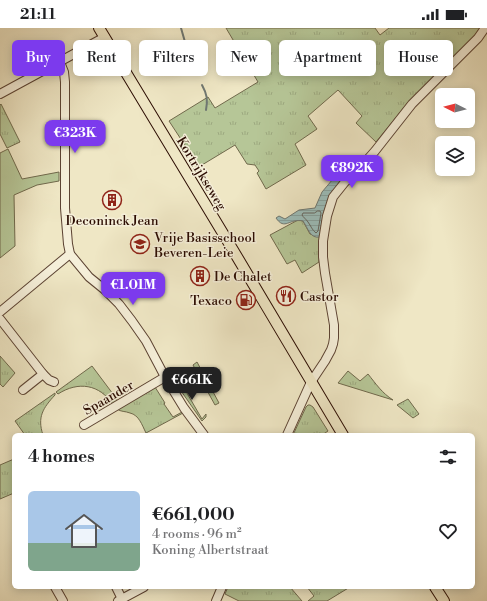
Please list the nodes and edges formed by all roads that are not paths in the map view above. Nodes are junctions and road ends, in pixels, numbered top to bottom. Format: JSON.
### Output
{"nodes":[{"id":1,"x":485,"y":28,"type":"edge"},
{"id":2,"x":102,"y":32,"type":"edge"},
{"id":3,"x":65,"y":58,"type":"edge"},
{"id":4,"x":34,"y":76,"type":"edge"},
{"id":5,"x":64,"y":76,"type":"edge"},
{"id":6,"x":0,"y":94,"type":"edge"},
{"id":7,"x":70,"y":254,"type":"junction"},
{"id":8,"x":0,"y":312,"type":"edge"},
{"id":9,"x":0,"y":319,"type":"edge"},
{"id":10,"x":43,"y":374,"type":"junction"},
{"id":11,"x":165,"y":378,"type":"junction"},
{"id":12,"x":54,"y":382,"type":"dead end"},
{"id":13,"x":311,"y":382,"type":"junction"},
{"id":14,"x":23,"y":390,"type":"dead end"},
{"id":15,"x":84,"y":425,"type":"dead end"},
{"id":16,"x":203,"y":433,"type":"edge"},
{"id":17,"x":288,"y":433,"type":"edge"},
{"id":18,"x":342,"y":433,"type":"edge"},
{"id":19,"x":56,"y":589,"type":"edge"},
{"id":20,"x":117,"y":589,"type":"edge"},
{"id":21,"x":140,"y":589,"type":"edge"},
{"id":22,"x":221,"y":589,"type":"edge"},
{"id":23,"x":436,"y":589,"type":"edge"},
{"id":24,"x":120,"y":600,"type":"edge"},
{"id":25,"x":63,"y":601,"type":"edge"},
{"id":26,"x":216,"y":601,"type":"edge"},
{"id":27,"x":444,"y":601,"type":"edge"}],
"edges":[{"from":1,"to":13,"type":"street"},
{"from":2,"to":3,"type":"street"},
{"from":2,"to":13,"type":"main road","name":"Kortrijkseweg"},
{"from":4,"to":6,"type":"street"},
{"from":5,"to":7,"type":"street"},
{"from":7,"to":8,"type":"street"},
{"from":7,"to":11,"type":"street"},
{"from":9,"to":10,"type":"street"},
{"from":10,"to":12,"type":"street"},
{"from":10,"to":14,"type":"street"},
{"from":11,"to":15,"type":"street","name":"Spaander"},
{"from":11,"to":16,"type":"street"},
{"from":13,"to":17,"type":"street"},
{"from":13,"to":18,"type":"main road","name":"Kortrijkseweg"},
{"from":19,"to":25,"type":"street"},
{"from":20,"to":24,"type":"street"},
{"from":21,"to":24,"type":"street"},
{"from":22,"to":26,"type":"street"},
{"from":23,"to":27,"type":"main road"}]}
